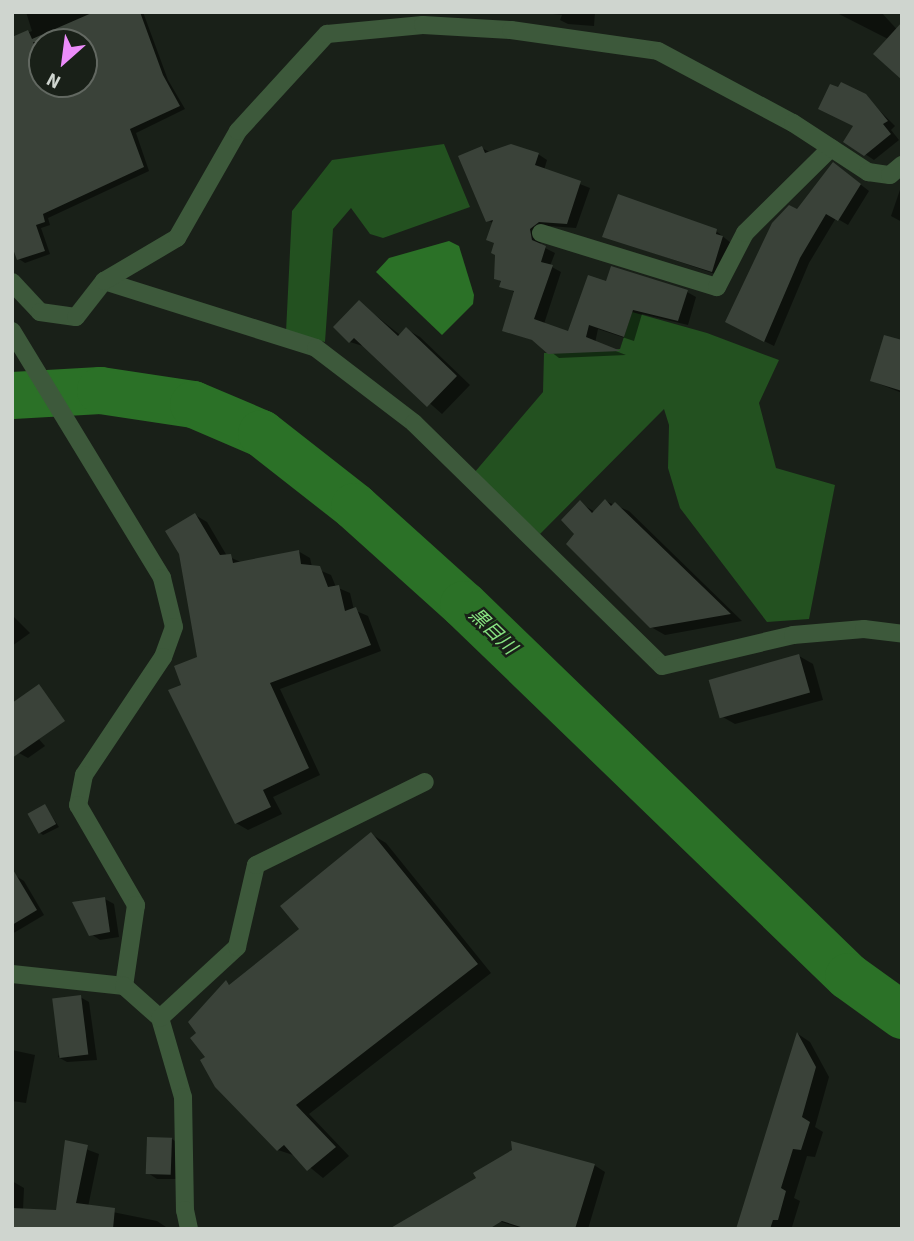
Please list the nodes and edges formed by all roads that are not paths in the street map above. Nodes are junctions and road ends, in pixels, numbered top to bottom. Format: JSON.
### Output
{"nodes":[{"id":1,"x":831,"y":148,"type":"junction"},
{"id":2,"x":902,"y":164,"type":"edge"},
{"id":3,"x":541,"y":233,"type":"dead end"},
{"id":4,"x":104,"y":281,"type":"junction"},
{"id":5,"x":12,"y":282,"type":"edge"},
{"id":6,"x":12,"y":331,"type":"edge"},
{"id":7,"x":902,"y":634,"type":"edge"},
{"id":8,"x":425,"y":782,"type":"dead end"},
{"id":9,"x":12,"y":974,"type":"edge"},
{"id":10,"x":124,"y":986,"type":"junction"},
{"id":11,"x":160,"y":1018,"type":"junction"},
{"id":12,"x":189,"y":1229,"type":"edge"}],
"edges":[{"from":1,"to":2,"type":"street"},
{"from":1,"to":3,"type":"street"},
{"from":1,"to":4,"type":"street"},
{"from":4,"to":5,"type":"street"},
{"from":4,"to":7,"type":"street"},
{"from":6,"to":10,"type":"street"},
{"from":8,"to":11,"type":"street"},
{"from":9,"to":10,"type":"street"},
{"from":10,"to":11,"type":"street"},
{"from":11,"to":12,"type":"street"}]}
